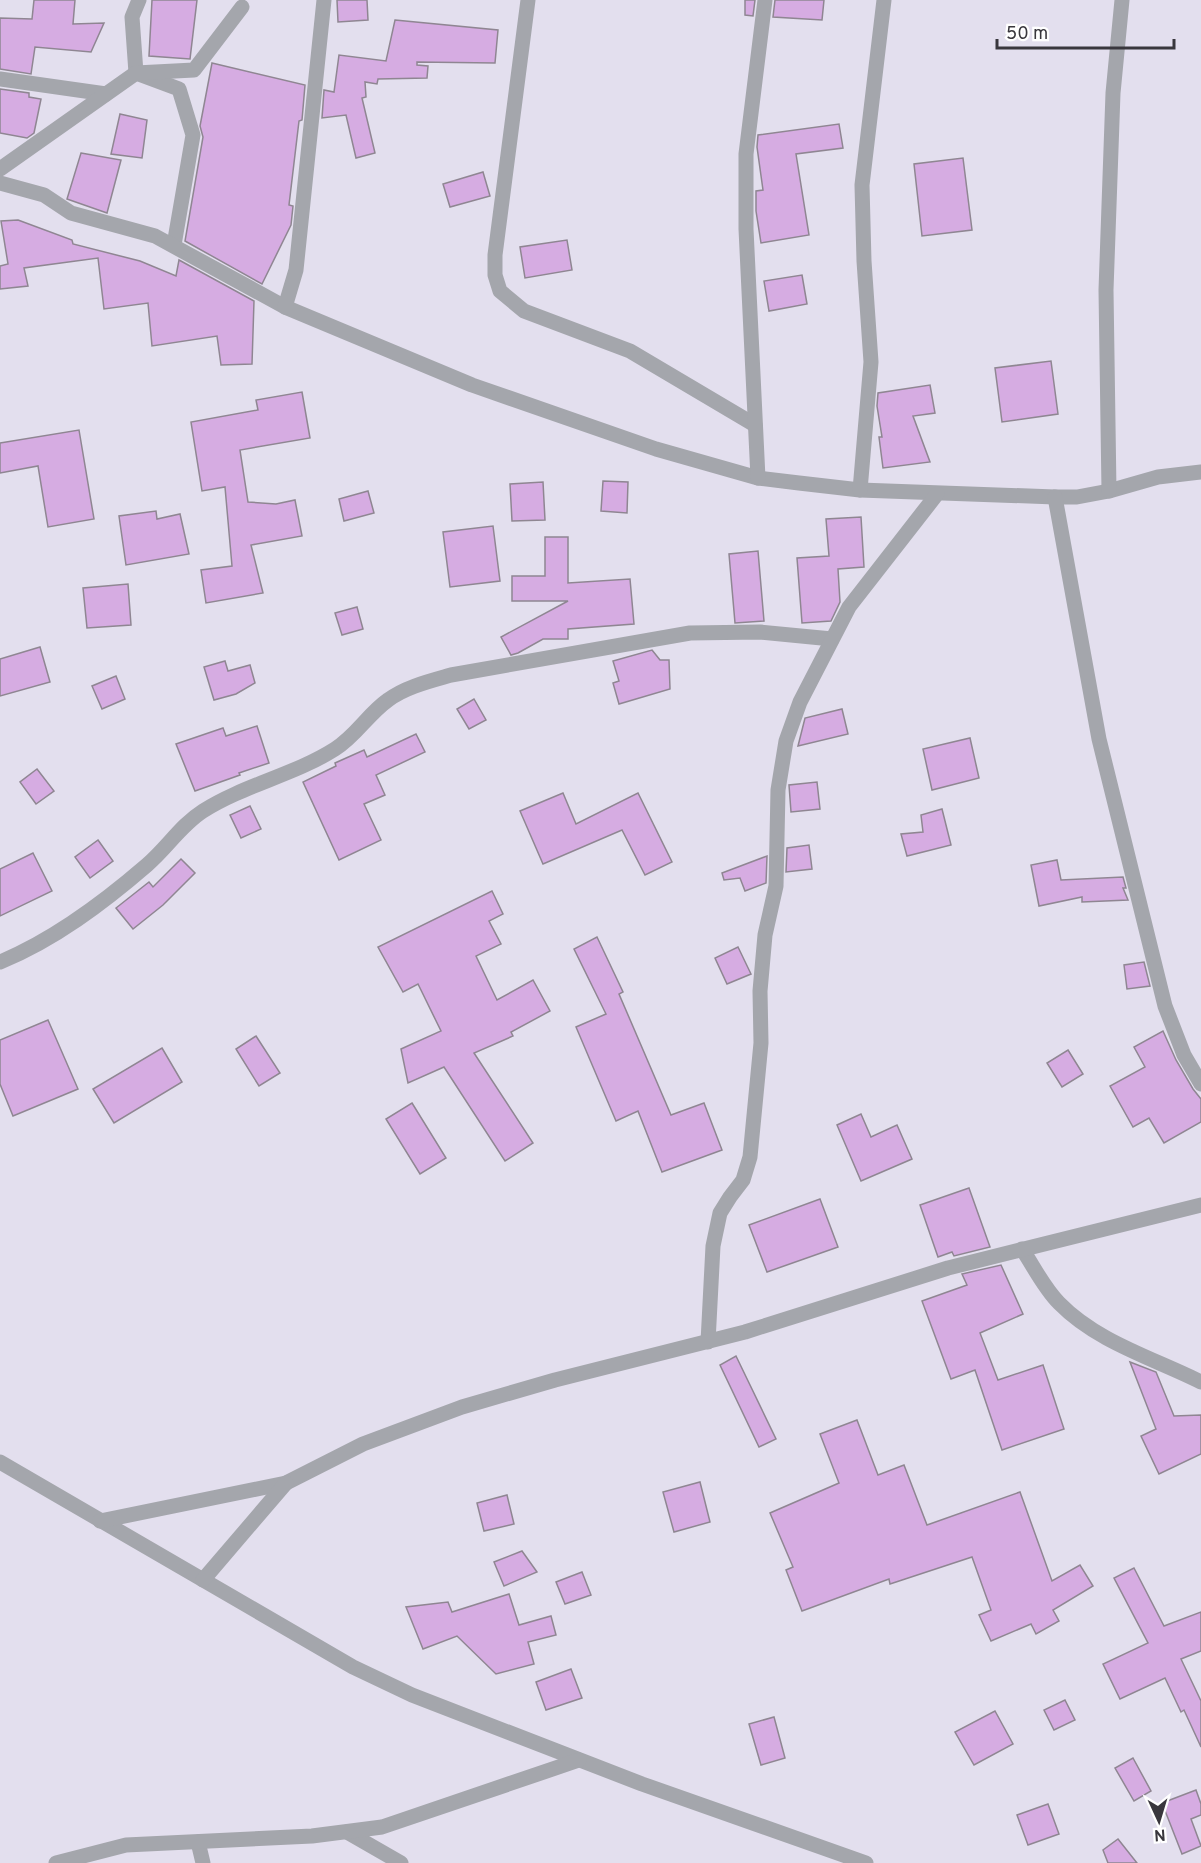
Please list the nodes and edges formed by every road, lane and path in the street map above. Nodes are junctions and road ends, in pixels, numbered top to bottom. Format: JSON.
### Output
{"nodes":[{"id":1,"x":324,"y":0,"type":"edge"},
{"id":2,"x":528,"y":0,"type":"edge"},
{"id":3,"x":765,"y":0,"type":"edge"},
{"id":4,"x":884,"y":0,"type":"edge"},
{"id":5,"x":1122,"y":0,"type":"edge"},
{"id":6,"x":136,"y":1,"type":"edge"},
{"id":7,"x":242,"y":7,"type":"dead end"},
{"id":8,"x":136,"y":74,"type":"junction"},
{"id":9,"x":0,"y":79,"type":"edge"},
{"id":10,"x":106,"y":94,"type":"junction"},
{"id":11,"x":0,"y":169,"type":"edge"},
{"id":12,"x":0,"y":183,"type":"edge"},
{"id":13,"x":174,"y":245,"type":"junction"},
{"id":14,"x":285,"y":307,"type":"junction"},
{"id":15,"x":755,"y":425,"type":"junction"},
{"id":16,"x":1201,"y":472,"type":"edge"},
{"id":17,"x":758,"y":477,"type":"junction"},
{"id":18,"x":860,"y":490,"type":"junction"},
{"id":19,"x":1109,"y":491,"type":"junction"},
{"id":20,"x":937,"y":494,"type":"junction"},
{"id":21,"x":1055,"y":497,"type":"junction"},
{"id":22,"x":832,"y":639,"type":"junction"},
{"id":23,"x":0,"y":962,"type":"edge"},
{"id":24,"x":1201,"y":1084,"type":"edge"},
{"id":25,"x":1201,"y":1205,"type":"edge"},
{"id":26,"x":1022,"y":1249,"type":"junction"},
{"id":27,"x":708,"y":1342,"type":"junction"},
{"id":28,"x":1201,"y":1382,"type":"edge"},
{"id":29,"x":0,"y":1462,"type":"edge"},
{"id":30,"x":286,"y":1483,"type":"junction"},
{"id":31,"x":100,"y":1521,"type":"junction"},
{"id":32,"x":203,"y":1580,"type":"junction"},
{"id":33,"x":579,"y":1760,"type":"junction"},
{"id":34,"x":347,"y":1832,"type":"junction"},
{"id":35,"x":198,"y":1842,"type":"junction"},
{"id":36,"x":73,"y":1861,"type":"edge"},
{"id":37,"x":56,"y":1863,"type":"edge"},
{"id":38,"x":203,"y":1863,"type":"edge"},
{"id":39,"x":401,"y":1863,"type":"edge"},
{"id":40,"x":866,"y":1863,"type":"edge"}],
"edges":[{"from":1,"to":14,"type":"street"},
{"from":2,"to":15,"type":"street"},
{"from":3,"to":15,"type":"street"},
{"from":4,"to":18,"type":"street"},
{"from":5,"to":19,"type":"street"},
{"from":6,"to":8,"type":"street"},
{"from":7,"to":8,"type":"street"},
{"from":8,"to":10,"type":"street"},
{"from":8,"to":13,"type":"street"},
{"from":9,"to":10,"type":"street"},
{"from":10,"to":11,"type":"street"},
{"from":12,"to":13,"type":"street"},
{"from":13,"to":14,"type":"street"},
{"from":14,"to":17,"type":"street"},
{"from":15,"to":17,"type":"street"},
{"from":16,"to":19,"type":"street"},
{"from":17,"to":18,"type":"street"},
{"from":18,"to":20,"type":"street"},
{"from":19,"to":21,"type":"street"},
{"from":20,"to":21,"type":"street"},
{"from":20,"to":22,"type":"street"},
{"from":21,"to":24,"type":"street"},
{"from":22,"to":23,"type":"street"},
{"from":22,"to":27,"type":"street"},
{"from":25,"to":26,"type":"street"},
{"from":26,"to":27,"type":"street"},
{"from":26,"to":28,"type":"street"},
{"from":27,"to":30,"type":"street"},
{"from":29,"to":31,"type":"street"},
{"from":30,"to":31,"type":"street"},
{"from":30,"to":32,"type":"street"},
{"from":31,"to":32,"type":"street"},
{"from":32,"to":33,"type":"street"},
{"from":33,"to":34,"type":"street"},
{"from":33,"to":40,"type":"street"},
{"from":34,"to":35,"type":"street"},
{"from":34,"to":39,"type":"street"},
{"from":35,"to":36,"type":"street"},
{"from":35,"to":38,"type":"street"},
{"from":36,"to":37,"type":"street"}]}
